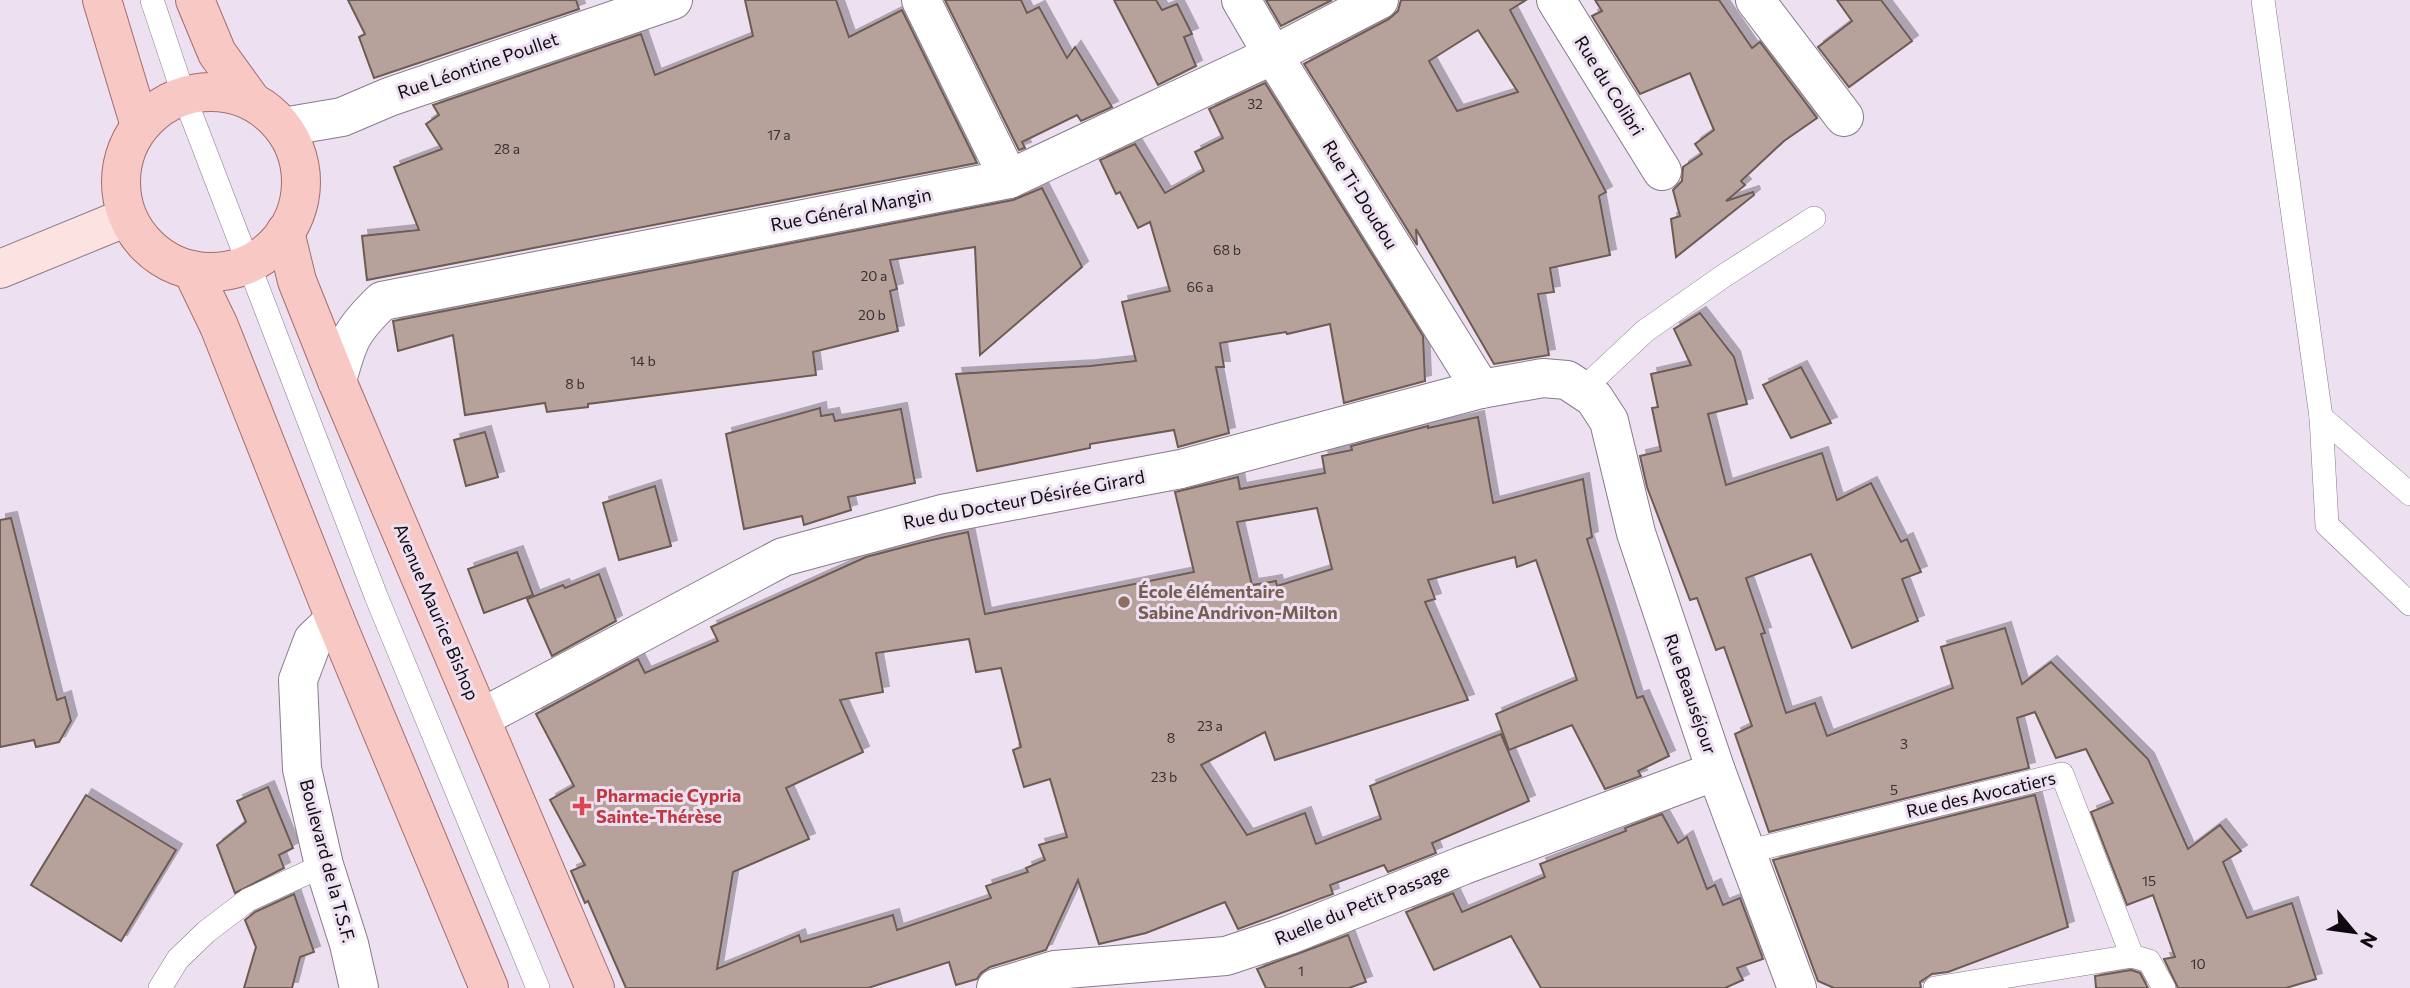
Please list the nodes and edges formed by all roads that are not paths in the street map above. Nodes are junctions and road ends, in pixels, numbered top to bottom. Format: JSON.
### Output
{"nodes":[{"id":1,"x":102,"y":0,"type":"edge"},
{"id":2,"x":152,"y":0,"type":"edge"},
{"id":3,"x":196,"y":0,"type":"edge"},
{"id":4,"x":673,"y":0,"type":"edge"},
{"id":5,"x":921,"y":0,"type":"edge"},
{"id":6,"x":1241,"y":0,"type":"edge"},
{"id":7,"x":1379,"y":0,"type":"edge"},
{"id":8,"x":1556,"y":0,"type":"edge"},
{"id":9,"x":1755,"y":0,"type":"edge"},
{"id":10,"x":2263,"y":0,"type":"edge"},
{"id":11,"x":1273,"y":55,"type":"junction"},
{"id":12,"x":184,"y":96,"type":"junction"},
{"id":13,"x":251,"y":100,"type":"junction"},
{"id":14,"x":1844,"y":117,"type":"dead end"},
{"id":15,"x":140,"y":126,"type":"junction"},
{"id":16,"x":283,"y":127,"type":"junction"},
{"id":17,"x":1662,"y":171,"type":"dead end"},
{"id":18,"x":1009,"y":179,"type":"junction"},
{"id":19,"x":127,"y":217,"type":"junction"},
{"id":20,"x":1814,"y":218,"type":"dead end"},
{"id":21,"x":285,"y":232,"type":"junction"},
{"id":22,"x":248,"y":264,"type":"junction"},
{"id":23,"x":0,"y":269,"type":"edge"},
{"id":24,"x":192,"y":270,"type":"junction"},
{"id":25,"x":337,"y":381,"type":"junction"},
{"id":26,"x":1481,"y":389,"type":"junction"},
{"id":27,"x":1588,"y":394,"type":"junction"},
{"id":28,"x":2321,"y":417,"type":"junction"},
{"id":29,"x":2410,"y":494,"type":"edge"},
{"id":30,"x":2410,"y":604,"type":"edge"},
{"id":31,"x":335,"y":619,"type":"junction"},
{"id":32,"x":481,"y":718,"type":"junction"},
{"id":33,"x":1716,"y":771,"type":"junction"},
{"id":34,"x":1746,"y":852,"type":"junction"},
{"id":35,"x":324,"y":865,"type":"junction"},
{"id":36,"x":2132,"y":956,"type":"junction"},
{"id":37,"x":160,"y":988,"type":"edge"},
{"id":38,"x":359,"y":988,"type":"edge"},
{"id":39,"x":489,"y":988,"type":"edge"},
{"id":40,"x":538,"y":988,"type":"edge"},
{"id":41,"x":595,"y":988,"type":"edge"},
{"id":42,"x":996,"y":988,"type":"edge"},
{"id":43,"x":1797,"y":988,"type":"edge"},
{"id":44,"x":1935,"y":988,"type":"edge"},
{"id":45,"x":2164,"y":988,"type":"edge"}],
"edges":[{"from":1,"to":15,"type":"main road"},
{"from":2,"to":12,"type":"lane"},
{"from":3,"to":13,"type":"main road"},
{"from":4,"to":16,"type":"street","name":"Rue Léontine Poullet"},
{"from":5,"to":18,"type":"street"},
{"from":6,"to":11,"type":"street","name":"Rue Ti-Doudou"},
{"from":7,"to":11,"type":"street","name":"Rue Général Mangin"},
{"from":8,"to":17,"type":"street","name":"Rue du Colibri"},
{"from":9,"to":14,"type":"street"},
{"from":10,"to":28,"type":"lane"},
{"from":11,"to":18,"type":"street","name":"Rue Général Mangin"},
{"from":11,"to":26,"type":"street","name":"Rue Ti-Doudou"},
{"from":12,"to":13,"type":"main road"},
{"from":12,"to":15,"type":"main road"},
{"from":12,"to":22,"type":"lane"},
{"from":13,"to":16,"type":"main road"},
{"from":15,"to":19,"type":"main road"},
{"from":16,"to":21,"type":"main road"},
{"from":18,"to":25,"type":"street","name":"Rue Général Mangin"},
{"from":19,"to":23,"type":"street"},
{"from":19,"to":24,"type":"main road"},
{"from":20,"to":27,"type":"lane"},
{"from":21,"to":22,"type":"main road"},
{"from":21,"to":25,"type":"main road","name":"Avenue Maurice Bishop"},
{"from":22,"to":24,"type":"main road"},
{"from":22,"to":40,"type":"lane"},
{"from":24,"to":31,"type":"main road"},
{"from":25,"to":32,"type":"main road","name":"Avenue Maurice Bishop"},
{"from":26,"to":27,"type":"street","name":"Rue du Docteur Désirée Girard"},
{"from":26,"to":32,"type":"street","name":"Rue du Docteur Désirée Girard"},
{"from":27,"to":33,"type":"street","name":"Rue Beauséjour"},
{"from":28,"to":29,"type":"lane"},
{"from":28,"to":30,"type":"lane"},
{"from":31,"to":35,"type":"street","name":"Boulevard de la T.S.F."},
{"from":31,"to":39,"type":"main road"},
{"from":32,"to":41,"type":"main road","name":"Avenue Maurice Bishop"},
{"from":33,"to":34,"type":"street","name":"Rue Beauséjour"},
{"from":33,"to":42,"type":"street","name":"Ruelle du Petit Passage"},
{"from":34,"to":36,"type":"lane","name":"Rue des Avocatiers"},
{"from":34,"to":43,"type":"street","name":"Rue Beauséjour"},
{"from":35,"to":37,"type":"lane"},
{"from":35,"to":38,"type":"street","name":"Boulevard de la T.S.F."},
{"from":36,"to":44,"type":"lane"},
{"from":36,"to":45,"type":"lane"}]}
